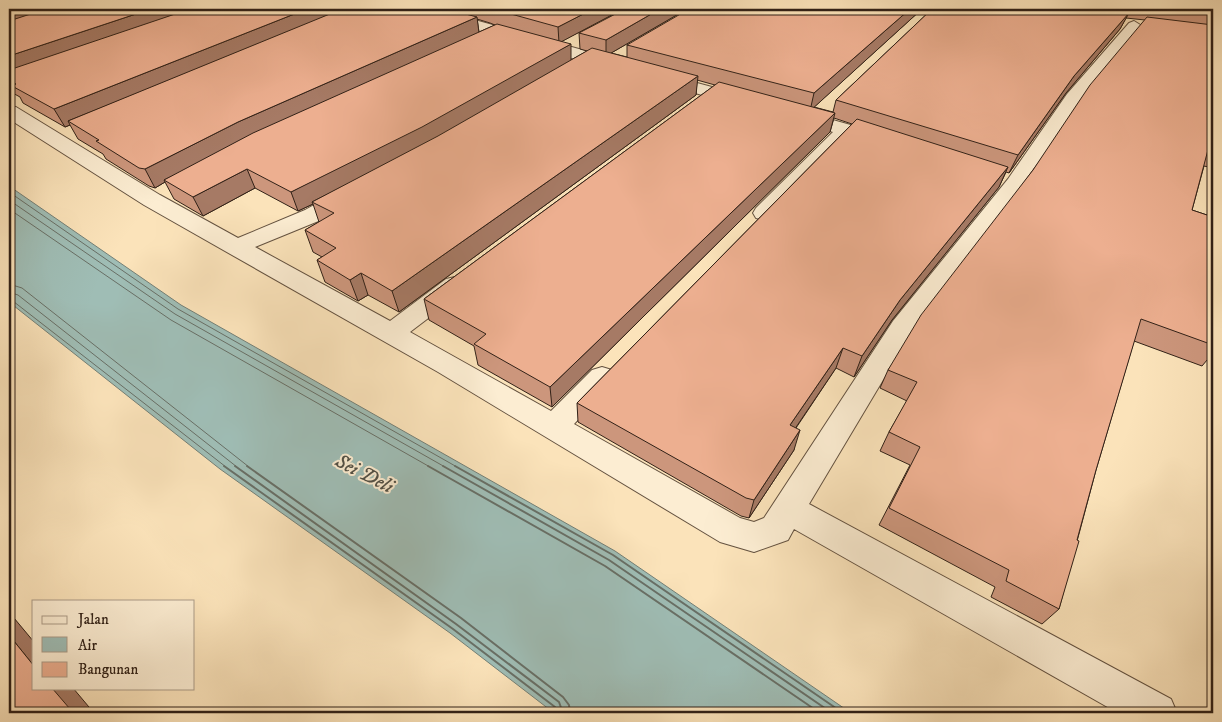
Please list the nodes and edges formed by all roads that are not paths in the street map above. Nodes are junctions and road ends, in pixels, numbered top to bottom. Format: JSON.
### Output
{"nodes":[{"id":1,"x":420,"y":9,"type":"edge"},
{"id":2,"x":1134,"y":25,"type":"dead end"},
{"id":3,"x":501,"y":32,"type":"junction"},
{"id":4,"x":578,"y":42,"type":"edge"},
{"id":5,"x":476,"y":43,"type":"edge"},
{"id":6,"x":562,"y":51,"type":"junction"},
{"id":7,"x":590,"y":58,"type":"junction"},
{"id":8,"x":627,"y":61,"type":"edge"},
{"id":9,"x":565,"y":73,"type":"edge"},
{"id":10,"x":647,"y":74,"type":"edge"},
{"id":11,"x":759,"y":106,"type":"edge"},
{"id":12,"x":828,"y":107,"type":"dead end"},
{"id":13,"x":777,"y":110,"type":"edge"},
{"id":14,"x":9,"y":111,"type":"edge"},
{"id":15,"x":814,"y":120,"type":"junction"},
{"id":16,"x":847,"y":129,"type":"junction"},
{"id":17,"x":903,"y":147,"type":"edge"},
{"id":18,"x":365,"y":187,"type":"edge"},
{"id":19,"x":749,"y":228,"type":"edge"},
{"id":20,"x":236,"y":247,"type":"junction"},
{"id":21,"x":470,"y":274,"type":"edge"},
{"id":22,"x":391,"y":334,"type":"junction"},
{"id":23,"x":616,"y":363,"type":"edge"},
{"id":24,"x":553,"y":427,"type":"junction"},
{"id":25,"x":790,"y":510,"type":"junction"},
{"id":26,"x":1157,"y":713,"type":"edge"}],
"edges":[{"from":1,"to":3,"type":"street"},
{"from":2,"to":25,"type":"street"},
{"from":3,"to":5,"type":"street"},
{"from":3,"to":6,"type":"street"},
{"from":4,"to":6,"type":"street"},
{"from":6,"to":7,"type":"street"},
{"from":7,"to":8,"type":"street"},
{"from":7,"to":9,"type":"street"},
{"from":10,"to":11,"type":"street"},
{"from":12,"to":15,"type":"street"},
{"from":13,"to":15,"type":"street"},
{"from":14,"to":20,"type":"street"},
{"from":15,"to":16,"type":"street"},
{"from":16,"to":17,"type":"street"},
{"from":16,"to":19,"type":"street"},
{"from":18,"to":20,"type":"street"},
{"from":20,"to":22,"type":"street"},
{"from":21,"to":22,"type":"street"},
{"from":22,"to":24,"type":"street"},
{"from":23,"to":24,"type":"street"},
{"from":24,"to":25,"type":"street"},
{"from":25,"to":26,"type":"street"}]}
